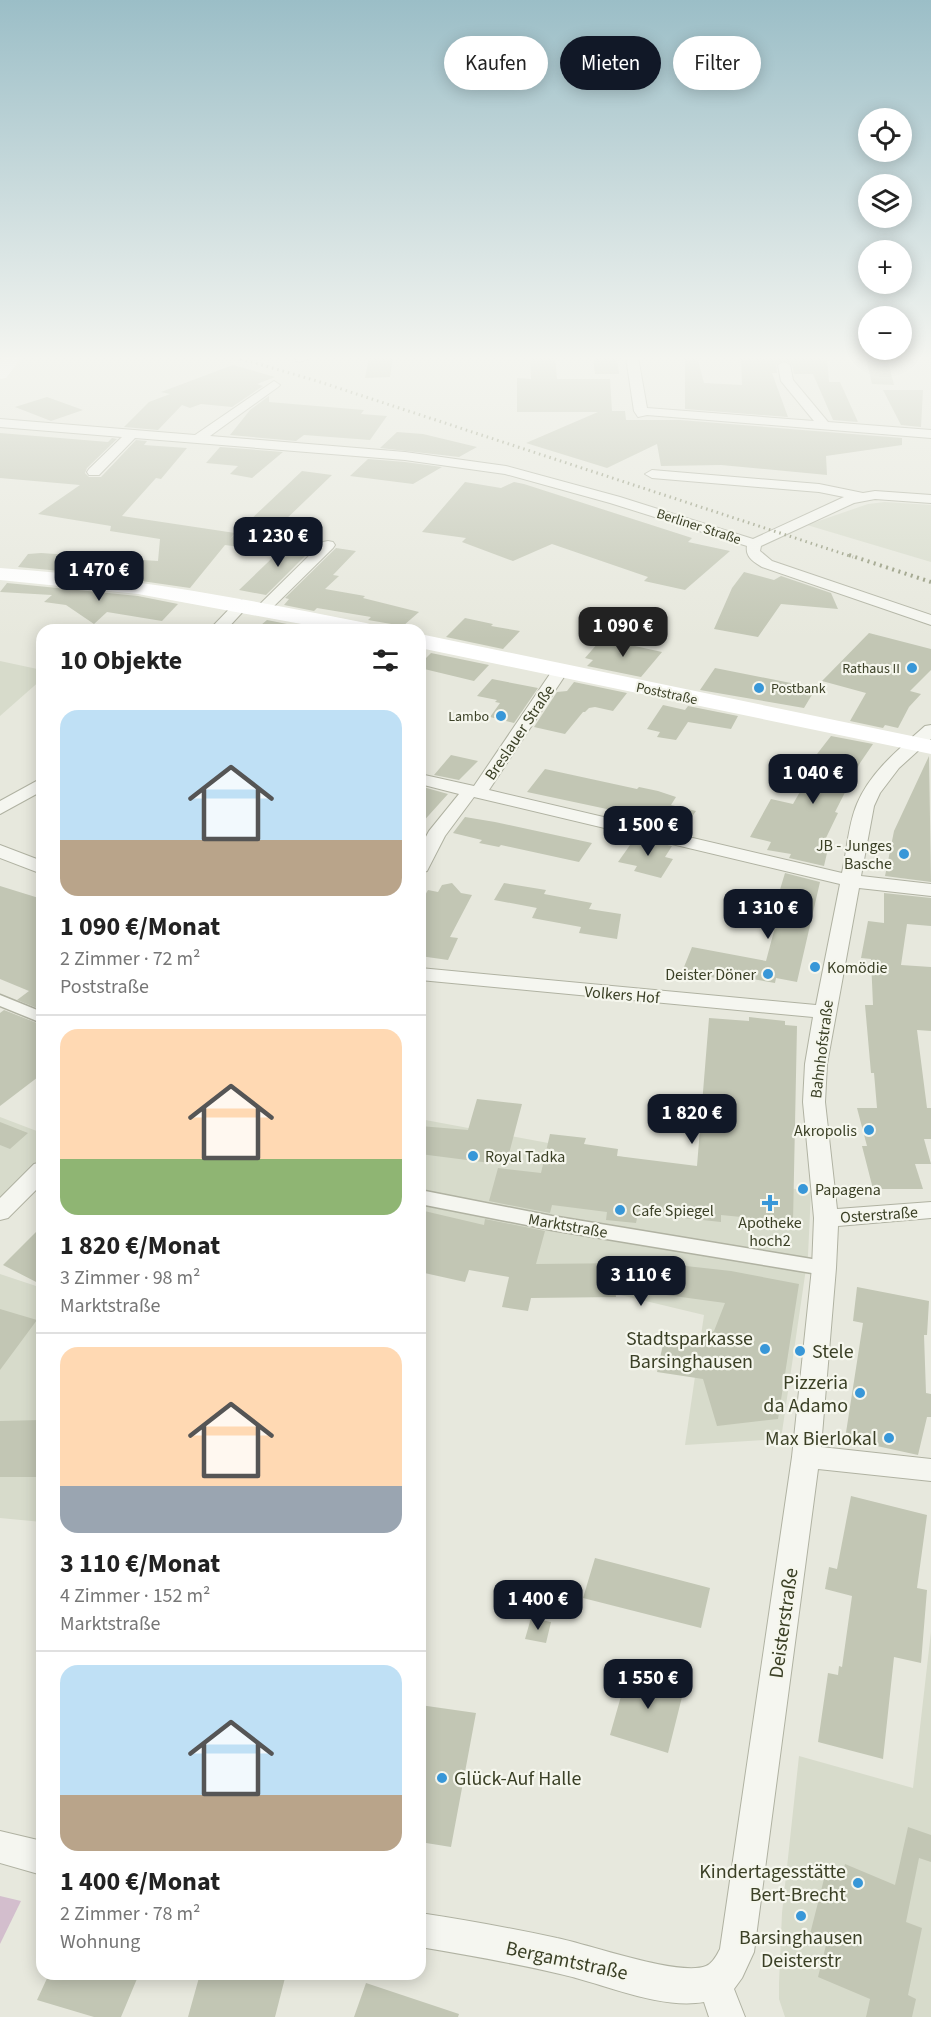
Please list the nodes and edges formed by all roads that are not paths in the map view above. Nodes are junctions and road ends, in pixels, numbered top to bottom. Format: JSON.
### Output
{"nodes":[{"id":1,"x":115,"y":451,"type":"edge"},
{"id":2,"x":344,"y":451,"type":"edge"},
{"id":3,"x":94,"y":472,"type":"dead end"},
{"id":4,"x":652,"y":474,"type":"dead end"},
{"id":5,"x":861,"y":497,"type":"junction"},
{"id":6,"x":931,"y":499,"type":"edge"},
{"id":7,"x":754,"y":544,"type":"junction"},
{"id":8,"x":328,"y":545,"type":"dead end"},
{"id":9,"x":0,"y":574,"type":"edge"},
{"id":10,"x":241,"y":605,"type":"junction"},
{"id":11,"x":262,"y":609,"type":"junction"},
{"id":12,"x":931,"y":620,"type":"edge"},
{"id":13,"x":223,"y":624,"type":"edge"},
{"id":14,"x":336,"y":624,"type":"edge"},
{"id":15,"x":426,"y":642,"type":"edge"},
{"id":16,"x":560,"y":670,"type":"junction"},
{"id":17,"x":925,"y":740,"type":"edge"},
{"id":18,"x":426,"y":780,"type":"edge"},
{"id":19,"x":36,"y":787,"type":"edge"},
{"id":20,"x":474,"y":792,"type":"junction"},
{"id":21,"x":0,"y":809,"type":"edge"},
{"id":22,"x":0,"y":851,"type":"edge"},
{"id":23,"x":426,"y":855,"type":"edge"},
{"id":24,"x":36,"y":866,"type":"edge"},
{"id":25,"x":850,"y":881,"type":"junction"},
{"id":26,"x":931,"y":890,"type":"edge"},
{"id":27,"x":426,"y":975,"type":"edge"},
{"id":28,"x":0,"y":1000,"type":"edge"},
{"id":29,"x":824,"y":1012,"type":"junction"},
{"id":30,"x":36,"y":1015,"type":"edge"},
{"id":31,"x":36,"y":1176,"type":"edge"},
{"id":32,"x":426,"y":1198,"type":"edge"},
{"id":33,"x":931,"y":1210,"type":"edge"},
{"id":34,"x":0,"y":1212,"type":"edge"},
{"id":35,"x":826,"y":1218,"type":"junction"},
{"id":36,"x":824,"y":1268,"type":"junction"},
{"id":37,"x":806,"y":1456,"type":"junction"},
{"id":38,"x":931,"y":1470,"type":"edge"},
{"id":39,"x":0,"y":1847,"type":"edge"},
{"id":40,"x":36,"y":1856,"type":"edge"},
{"id":41,"x":426,"y":1931,"type":"edge"},
{"id":42,"x":714,"y":1983,"type":"junction"},
{"id":43,"x":727,"y":2017,"type":"edge"}],
"edges":[{"from":1,"to":3,"type":"street"},
{"from":2,"to":7,"type":"street","name":"Berliner Straße"},
{"from":4,"to":5,"type":"street"},
{"from":5,"to":6,"type":"street"},
{"from":5,"to":7,"type":"street"},
{"from":7,"to":12,"type":"street","name":"Berliner Straße"},
{"from":8,"to":11,"type":"street"},
{"from":9,"to":10,"type":"main road"},
{"from":10,"to":11,"type":"main road"},
{"from":10,"to":13,"type":"street"},
{"from":11,"to":14,"type":"main road"},
{"from":15,"to":16,"type":"main road","name":"Poststraße"},
{"from":16,"to":17,"type":"main road","name":"Poststraße"},
{"from":16,"to":20,"type":"street","name":"Breslauer Straße"},
{"from":17,"to":25,"type":"street","name":"Bahnhofstraße"},
{"from":18,"to":20,"type":"street"},
{"from":19,"to":21,"type":"street"},
{"from":20,"to":23,"type":"street","name":"Breslauer Straße"},
{"from":20,"to":25,"type":"street"},
{"from":22,"to":24,"type":"street"},
{"from":25,"to":26,"type":"street"},
{"from":25,"to":29,"type":"street","name":"Bahnhofstraße"},
{"from":27,"to":29,"type":"street","name":"Volkers Hof"},
{"from":28,"to":30,"type":"street"},
{"from":29,"to":35,"type":"street","name":"Bahnhofstraße"},
{"from":31,"to":34,"type":"street"},
{"from":32,"to":36,"type":"street","name":"Marktstraße"},
{"from":33,"to":35,"type":"street","name":"Osterstraße"},
{"from":35,"to":36,"type":"street","name":"Deisterstraße"},
{"from":36,"to":37,"type":"street","name":"Deisterstraße"},
{"from":37,"to":38,"type":"street"},
{"from":37,"to":42,"type":"street","name":"Deisterstraße"},
{"from":39,"to":40,"type":"street"},
{"from":41,"to":42,"type":"street","name":"Bergamtstraße"},
{"from":42,"to":43,"type":"street"}]}
